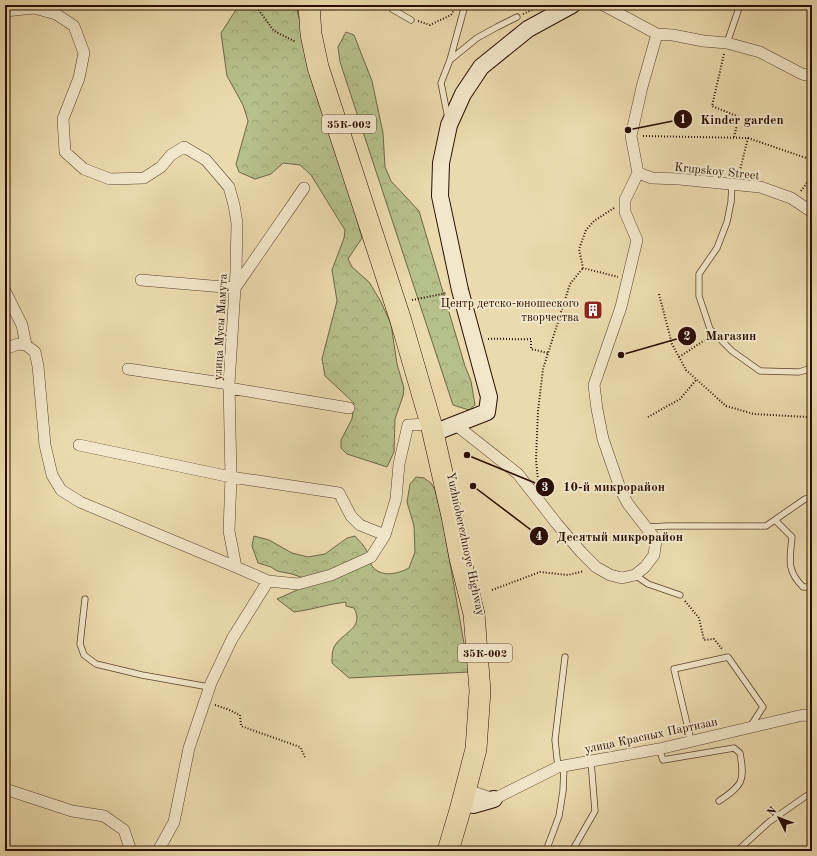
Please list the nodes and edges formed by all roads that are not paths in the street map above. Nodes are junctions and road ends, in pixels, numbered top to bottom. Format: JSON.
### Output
{"nodes":[{"id":1,"x":309,"y":5,"type":"edge"},
{"id":2,"x":321,"y":5,"type":"edge"},
{"id":3,"x":391,"y":5,"type":"edge"},
{"id":4,"x":466,"y":5,"type":"edge"},
{"id":5,"x":572,"y":5,"type":"edge"},
{"id":6,"x":740,"y":5,"type":"edge"},
{"id":7,"x":610,"y":6,"type":"edge"},
{"id":8,"x":5,"y":11,"type":"edge"},
{"id":9,"x":517,"y":17,"type":"road end"},
{"id":10,"x":411,"y":20,"type":"road end"},
{"id":11,"x":657,"y":34,"type":"junction"},
{"id":12,"x":727,"y":43,"type":"junction"},
{"id":13,"x":450,"y":60,"type":"junction"},
{"id":14,"x":812,"y":76,"type":"edge"},
{"id":15,"x":449,"y":124,"type":"junction"},
{"id":16,"x":638,"y":173,"type":"junction"},
{"id":17,"x":734,"y":185,"type":"junction"},
{"id":18,"x":304,"y":188,"type":"dead end"},
{"id":19,"x":812,"y":212,"type":"edge"},
{"id":20,"x":141,"y":280,"type":"dead end"},
{"id":21,"x":235,"y":288,"type":"junction"},
{"id":22,"x":5,"y":291,"type":"edge"},
{"id":23,"x":26,"y":345,"type":"junction"},
{"id":24,"x":5,"y":349,"type":"edge"},
{"id":25,"x":812,"y":368,"type":"edge"},
{"id":26,"x":128,"y":369,"type":"dead end"},
{"id":27,"x":229,"y":386,"type":"junction"},
{"id":28,"x":349,"y":408,"type":"dead end"},
{"id":29,"x":440,"y":428,"type":"junction"},
{"id":30,"x":80,"y":445,"type":"dead end"},
{"id":31,"x":231,"y":477,"type":"junction"},
{"id":32,"x":812,"y":498,"type":"edge"},
{"id":33,"x":775,"y":520,"type":"junction"},
{"id":34,"x":647,"y":527,"type":"junction"},
{"id":35,"x":384,"y":535,"type":"junction"},
{"id":36,"x":236,"y":567,"type":"junction"},
{"id":37,"x":635,"y":575,"type":"junction"},
{"id":38,"x":268,"y":581,"type":"junction"},
{"id":39,"x":812,"y":587,"type":"edge"},
{"id":40,"x":680,"y":595,"type":"dead end"},
{"id":41,"x":85,"y":599,"type":"dead end"},
{"id":42,"x":565,"y":657,"type":"dead end"},
{"id":43,"x":209,"y":687,"type":"junction"},
{"id":44,"x":812,"y":716,"type":"edge"},
{"id":45,"x":749,"y":727,"type":"junction"},
{"id":46,"x":691,"y":741,"type":"junction"},
{"id":47,"x":659,"y":749,"type":"junction"},
{"id":48,"x":591,"y":761,"type":"junction"},
{"id":49,"x":561,"y":766,"type":"junction"},
{"id":50,"x":5,"y":789,"type":"edge"},
{"id":51,"x":812,"y":795,"type":"edge"},
{"id":52,"x":486,"y":798,"type":"junction"},
{"id":53,"x":719,"y":801,"type":"dead end"},
{"id":54,"x":450,"y":848,"type":"edge"},
{"id":55,"x":131,"y":851,"type":"edge"},
{"id":56,"x":158,"y":851,"type":"edge"},
{"id":57,"x":546,"y":851,"type":"edge"},
{"id":58,"x":572,"y":851,"type":"edge"},
{"id":59,"x":737,"y":851,"type":"edge"}],
"edges":[{"from":1,"to":29,"type":"highway","name":"Yuzhnoberezhnoye Highway","number":"35К-002"},
{"from":2,"to":29,"type":"highway","name":"Yuzhnoberezhnoye Highway","number":"35К-002"},
{"from":3,"to":10,"type":"lane"},
{"from":4,"to":13,"type":"lane"},
{"from":5,"to":15,"type":"street"},
{"from":6,"to":12,"type":"lane"},
{"from":7,"to":11,"type":"street"},
{"from":8,"to":21,"type":"street","name":"улица Мусы Мамута"},
{"from":9,"to":13,"type":"lane"},
{"from":11,"to":12,"type":"street"},
{"from":11,"to":16,"type":"street"},
{"from":12,"to":14,"type":"street"},
{"from":13,"to":15,"type":"lane"},
{"from":15,"to":29,"type":"street"},
{"from":16,"to":17,"type":"street","name":"Krupskoy Street"},
{"from":16,"to":34,"type":"street"},
{"from":17,"to":19,"type":"street","name":"Krupskoy Street"},
{"from":17,"to":25,"type":"lane"},
{"from":18,"to":21,"type":"street"},
{"from":20,"to":21,"type":"street"},
{"from":21,"to":27,"type":"street","name":"улица Мусы Мамута"},
{"from":22,"to":23,"type":"street"},
{"from":23,"to":24,"type":"street"},
{"from":23,"to":36,"type":"street"},
{"from":26,"to":27,"type":"street"},
{"from":27,"to":28,"type":"street"},
{"from":27,"to":31,"type":"street","name":"улица Мусы Мамута"},
{"from":29,"to":35,"type":"street"},
{"from":29,"to":37,"type":"street"},
{"from":29,"to":52,"type":"highway","name":"Yuzhnoberezhnoye Highway","number":"35К-002"},
{"from":29,"to":54,"type":"highway","number":"35К-002"},
{"from":30,"to":31,"type":"street"},
{"from":31,"to":35,"type":"street"},
{"from":31,"to":36,"type":"street","name":"улица Мусы Мамута"},
{"from":32,"to":33,"type":"lane"},
{"from":33,"to":34,"type":"lane"},
{"from":33,"to":39,"type":"lane"},
{"from":34,"to":37,"type":"street"},
{"from":35,"to":38,"type":"street"},
{"from":36,"to":38,"type":"street"},
{"from":37,"to":40,"type":"lane"},
{"from":38,"to":43,"type":"street"},
{"from":41,"to":43,"type":"lane"},
{"from":42,"to":49,"type":"lane"},
{"from":43,"to":56,"type":"street"},
{"from":44,"to":45,"type":"street","name":"улица Красных Партизан"},
{"from":45,"to":46,"type":"street","name":"улица Красных Партизан"},
{"from":45,"to":46,"type":"lane"},
{"from":46,"to":47,"type":"street","name":"улица Красных Партизан"},
{"from":47,"to":48,"type":"street","name":"улица Красных Партизан"},
{"from":47,"to":53,"type":"lane"},
{"from":48,"to":49,"type":"street","name":"улица Красных Партизан"},
{"from":48,"to":58,"type":"lane"},
{"from":49,"to":52,"type":"street","name":"улица Красных Партизан"},
{"from":49,"to":57,"type":"lane"},
{"from":50,"to":55,"type":"street"},
{"from":51,"to":59,"type":"lane"},
{"from":52,"to":54,"type":"highway","name":"Yuzhnoberezhnoye Highway","number":"35К-002"}]}
